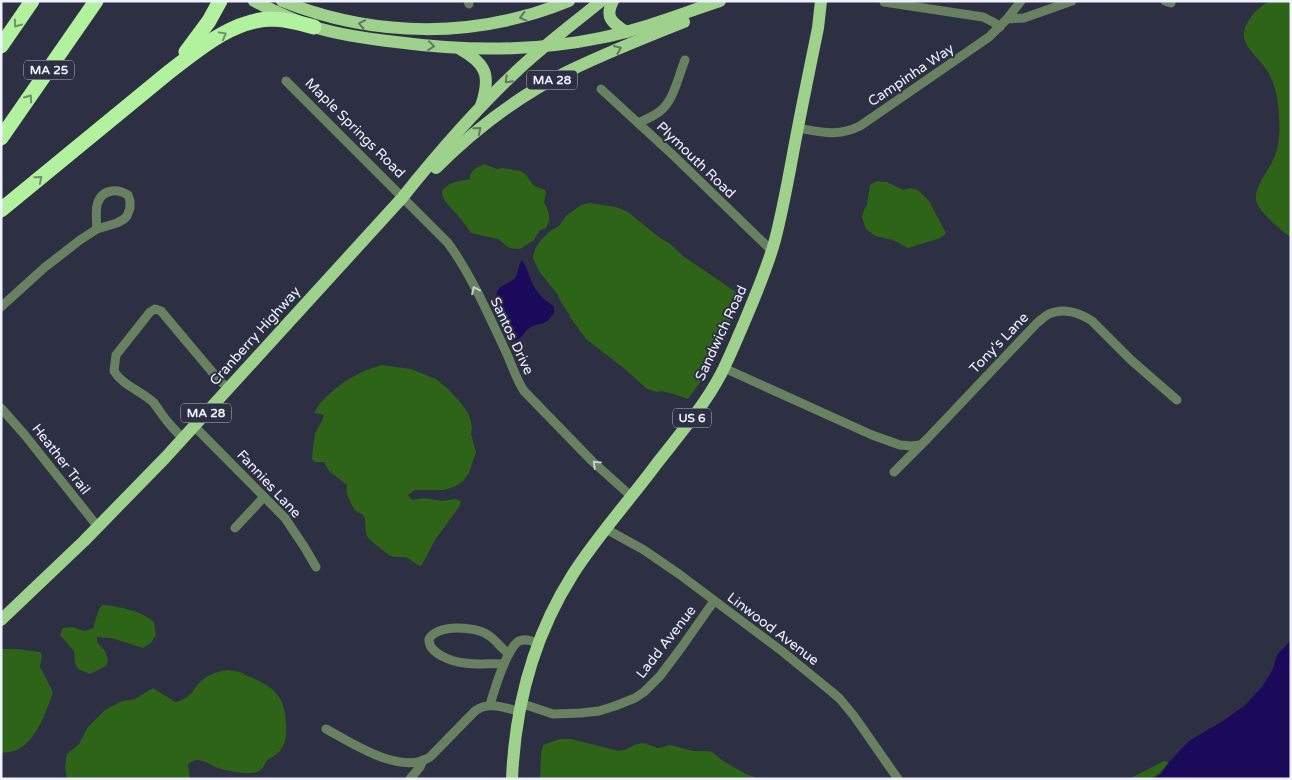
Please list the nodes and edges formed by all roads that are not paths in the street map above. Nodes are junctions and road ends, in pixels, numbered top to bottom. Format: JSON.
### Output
{"nodes":[{"id":1,"x":32,"y":1,"type":"edge"},
{"id":2,"x":96,"y":1,"type":"edge"},
{"id":3,"x":220,"y":1,"type":"edge"},
{"id":4,"x":254,"y":1,"type":"edge"},
{"id":5,"x":282,"y":1,"type":"edge"},
{"id":6,"x":569,"y":1,"type":"edge"},
{"id":7,"x":601,"y":1,"type":"edge"},
{"id":8,"x":613,"y":1,"type":"edge"},
{"id":9,"x":720,"y":1,"type":"edge"},
{"id":10,"x":726,"y":1,"type":"edge"},
{"id":11,"x":821,"y":1,"type":"edge"},
{"id":12,"x":826,"y":1,"type":"edge"},
{"id":13,"x":1021,"y":1,"type":"edge"},
{"id":14,"x":1072,"y":1,"type":"edge"},
{"id":15,"x":884,"y":2,"type":"edge"},
{"id":16,"x":1007,"y":19,"type":"junction"},
{"id":17,"x":314,"y":27,"type":"junction"},
{"id":18,"x":1000,"y":27,"type":"junction"},
{"id":19,"x":818,"y":28,"type":"junction"},
{"id":20,"x":626,"y":32,"type":"junction"},
{"id":21,"x":1,"y":46,"type":"edge"},
{"id":22,"x":544,"y":47,"type":"junction"},
{"id":23,"x":460,"y":49,"type":"junction"},
{"id":24,"x":684,"y":60,"type":"dead end"},
{"id":25,"x":169,"y":72,"type":"junction"},
{"id":26,"x":286,"y":81,"type":"dead end"},
{"id":27,"x":601,"y":89,"type":"dead end"},
{"id":28,"x":480,"y":108,"type":"junction"},
{"id":29,"x":638,"y":123,"type":"junction"},
{"id":30,"x":798,"y":128,"type":"junction"},
{"id":31,"x":1,"y":138,"type":"edge"},
{"id":32,"x":402,"y":198,"type":"junction"},
{"id":33,"x":1,"y":210,"type":"edge"},
{"id":34,"x":98,"y":228,"type":"junction"},
{"id":35,"x":772,"y":251,"type":"junction"},
{"id":36,"x":1,"y":307,"type":"edge"},
{"id":37,"x":724,"y":368,"type":"junction"},
{"id":38,"x":228,"y":388,"type":"junction"},
{"id":39,"x":1177,"y":400,"type":"dead end"},
{"id":40,"x":1,"y":408,"type":"edge"},
{"id":41,"x":194,"y":426,"type":"junction"},
{"id":42,"x":182,"y":438,"type":"junction"},
{"id":43,"x":920,"y":445,"type":"junction"},
{"id":44,"x":894,"y":472,"type":"dead end"},
{"id":45,"x":264,"y":496,"type":"junction"},
{"id":46,"x":632,"y":497,"type":"junction"},
{"id":47,"x":98,"y":527,"type":"junction"},
{"id":48,"x":235,"y":528,"type":"dead end"},
{"id":49,"x":606,"y":528,"type":"junction"},
{"id":50,"x":316,"y":567,"type":"dead end"},
{"id":51,"x":714,"y":601,"type":"junction"},
{"id":52,"x":1,"y":620,"type":"edge"},
{"id":53,"x":538,"y":643,"type":"junction"},
{"id":54,"x":509,"y":654,"type":"junction"},
{"id":55,"x":504,"y":664,"type":"junction"},
{"id":56,"x":490,"y":705,"type":"junction"},
{"id":57,"x":519,"y":707,"type":"junction"},
{"id":58,"x":326,"y":729,"type":"dead end"},
{"id":59,"x":423,"y":760,"type":"junction"},
{"id":60,"x":410,"y":779,"type":"edge"},
{"id":61,"x":512,"y":779,"type":"edge"},
{"id":62,"x":898,"y":779,"type":"edge"}],
"edges":[{"from":1,"to":21,"type":"highway","one_way":true},
{"from":31,"to":2,"type":"highway","number":"MA 25","one_way":true},
{"from":3,"to":25,"type":"highway"},
{"from":4,"to":17,"type":"main road"},
{"from":6,"to":5,"type":"main road","one_way":true},
{"from":7,"to":22,"type":"main road","name":"Cranberry Highway","number":"MA 28"},
{"from":8,"to":20,"type":"main road"},
{"from":9,"to":20,"type":"main road"},
{"from":32,"to":10,"type":"main road","name":"Cranberry Highway","number":"MA 28","one_way":true},
{"from":11,"to":19,"type":"main road","name":"Sandwich Road","number":"US 6"},
{"from":12,"to":19,"type":"main road","name":"Sandwich Road","number":"US 6"},
{"from":13,"to":16,"type":"street","name":"Campinha Way"},
{"from":14,"to":16,"type":"street"},
{"from":15,"to":18,"type":"street"},
{"from":16,"to":18,"type":"street","name":"Campinha Way"},
{"from":17,"to":23,"type":"main road","one_way":true},
{"from":25,"to":17,"type":"highway","one_way":true},
{"from":18,"to":30,"type":"street","name":"Campinha Way"},
{"from":19,"to":30,"type":"main road","name":"Sandwich Road","number":"US 6"},
{"from":20,"to":22,"type":"main road"},
{"from":22,"to":23,"type":"main road"},
{"from":22,"to":28,"type":"main road","name":"Cranberry Highway","number":"MA 28","one_way":true},
{"from":23,"to":28,"type":"main road"},
{"from":24,"to":29,"type":"street"},
{"from":33,"to":25,"type":"highway","one_way":true},
{"from":26,"to":32,"type":"street","name":"Maple Springs Road"},
{"from":27,"to":29,"type":"street","name":"Plymouth Road"},
{"from":28,"to":32,"type":"main road","name":"Cranberry Highway","number":"MA 28"},
{"from":29,"to":35,"type":"street","name":"Plymouth Road"},
{"from":30,"to":35,"type":"main road","name":"Sandwich Road","number":"US 6"},
{"from":32,"to":38,"type":"main road","name":"Cranberry Highway","number":"MA 28"},
{"from":46,"to":32,"type":"street","name":"Santos Drive","one_way":true},
{"from":34,"to":34,"type":"street"},
{"from":34,"to":36,"type":"street"},
{"from":35,"to":37,"type":"main road","name":"Sandwich Road","number":"US 6"},
{"from":37,"to":43,"type":"street"},
{"from":37,"to":46,"type":"main road","name":"Sandwich Road","number":"US 6"},
{"from":38,"to":41,"type":"main road","name":"Cranberry Highway","number":"MA 28"},
{"from":38,"to":42,"type":"street"},
{"from":39,"to":43,"type":"street","name":"Tony's Lane"},
{"from":40,"to":47,"type":"street","name":"Heather Trail"},
{"from":41,"to":42,"type":"main road","name":"Cranberry Highway","number":"MA 28"},
{"from":41,"to":45,"type":"street","name":"Fannies Lane"},
{"from":42,"to":47,"type":"main road","name":"Cranberry Highway","number":"MA 28"},
{"from":43,"to":44,"type":"street","name":"Tony's Lane"},
{"from":45,"to":48,"type":"street"},
{"from":45,"to":50,"type":"street","name":"Fannies Lane"},
{"from":46,"to":49,"type":"main road","name":"Sandwich Road","number":"US 6"},
{"from":47,"to":52,"type":"main road","name":"Cranberry Highway","number":"MA 28"},
{"from":49,"to":51,"type":"street","name":"Linwood Avenue"},
{"from":49,"to":53,"type":"main road","name":"Sandwich Road","number":"US 6"},
{"from":51,"to":57,"type":"street","name":"Ladd Avenue"},
{"from":51,"to":62,"type":"street","name":"Linwood Avenue"},
{"from":53,"to":54,"type":"street"},
{"from":53,"to":57,"type":"main road","name":"Sandwich Road","number":"US 6"},
{"from":54,"to":55,"type":"street"},
{"from":54,"to":55,"type":"street"},
{"from":55,"to":56,"type":"street"},
{"from":56,"to":57,"type":"street","name":"Ladd Avenue"},
{"from":56,"to":59,"type":"street"},
{"from":57,"to":61,"type":"main road","name":"Sandwich Road","number":"US 6"},
{"from":58,"to":59,"type":"street"},
{"from":59,"to":60,"type":"street"}]}
